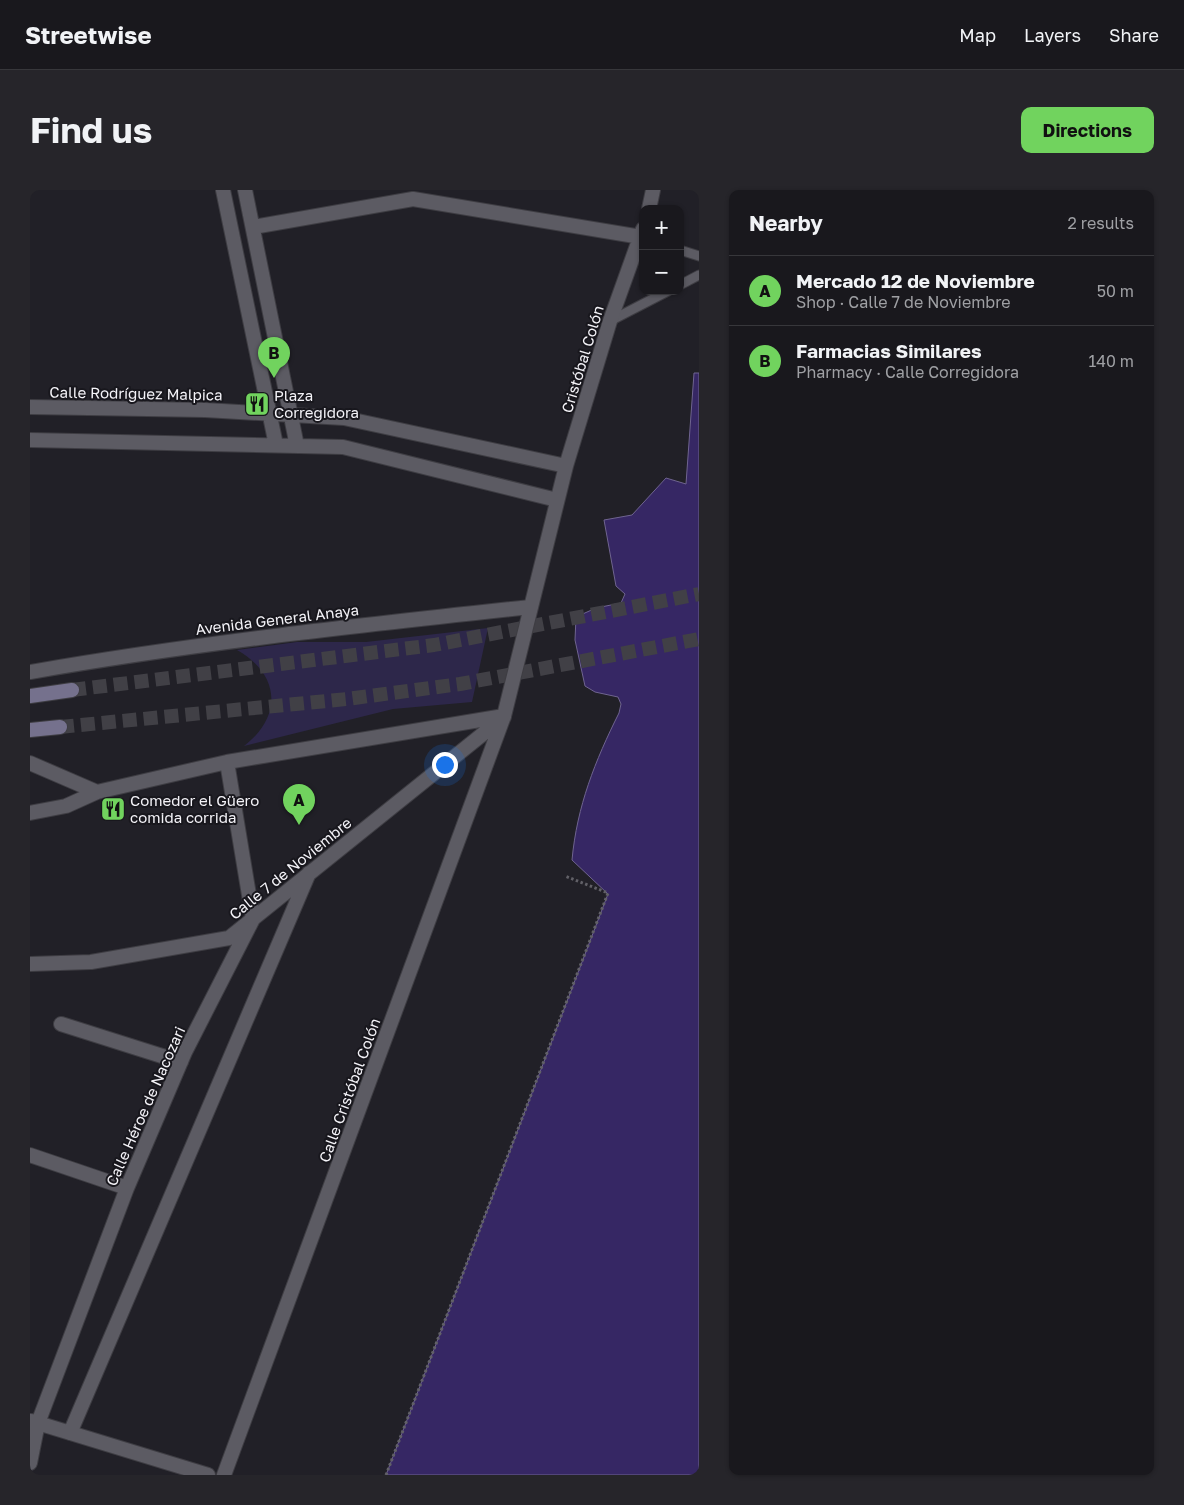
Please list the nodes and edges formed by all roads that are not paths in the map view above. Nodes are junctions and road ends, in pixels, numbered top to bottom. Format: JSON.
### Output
{"nodes":[{"id":1,"x":223,"y":190,"type":"edge"},
{"id":2,"x":245,"y":190,"type":"edge"},
{"id":3,"x":643,"y":190,"type":"edge"},
{"id":4,"x":653,"y":190,"type":"edge"},
{"id":5,"x":412,"y":195,"type":"edge"},
{"id":6,"x":647,"y":205,"type":"edge"},
{"id":7,"x":649,"y":205,"type":"edge"},
{"id":8,"x":253,"y":227,"type":"junction"},
{"id":9,"x":639,"y":234,"type":"edge"},
{"id":10,"x":639,"y":243,"type":"edge"},
{"id":11,"x":684,"y":251,"type":"edge"},
{"id":12,"x":699,"y":256,"type":"edge"},
{"id":13,"x":699,"y":276,"type":"edge"},
{"id":14,"x":684,"y":283,"type":"edge"},
{"id":15,"x":660,"y":295,"type":"edge"},
{"id":16,"x":610,"y":321,"type":"junction"},
{"id":17,"x":30,"y":407,"type":"edge"},
{"id":18,"x":270,"y":414,"type":"junction"},
{"id":19,"x":291,"y":415,"type":"junction"},
{"id":20,"x":30,"y":440,"type":"edge"},
{"id":21,"x":276,"y":445,"type":"junction"},
{"id":22,"x":297,"y":446,"type":"junction"},
{"id":23,"x":566,"y":466,"type":"junction"},
{"id":24,"x":557,"y":500,"type":"junction"},
{"id":25,"x":530,"y":607,"type":"junction"},
{"id":26,"x":30,"y":672,"type":"edge"},
{"id":27,"x":72,"y":690,"type":"tunnel mouth"},
{"id":28,"x":30,"y":696,"type":"edge"},
{"id":29,"x":504,"y":716,"type":"junction"},
{"id":30,"x":60,"y":727,"type":"tunnel mouth"},
{"id":31,"x":30,"y":730,"type":"edge"},
{"id":32,"x":227,"y":762,"type":"junction"},
{"id":33,"x":30,"y":763,"type":"edge"},
{"id":34,"x":97,"y":792,"type":"junction"},
{"id":35,"x":30,"y":813,"type":"edge"},
{"id":36,"x":309,"y":873,"type":"junction"},
{"id":37,"x":253,"y":919,"type":"junction"},
{"id":38,"x":30,"y":964,"type":"edge"},
{"id":39,"x":61,"y":1024,"type":"dead end"},
{"id":40,"x":181,"y":1062,"type":"junction"},
{"id":41,"x":30,"y":1155,"type":"edge"},
{"id":42,"x":126,"y":1188,"type":"junction"},
{"id":43,"x":34,"y":1422,"type":"edge"},
{"id":44,"x":70,"y":1433,"type":"junction"},
{"id":45,"x":30,"y":1463,"type":"edge"},
{"id":46,"x":208,"y":1475,"type":"edge"},
{"id":47,"x":224,"y":1475,"type":"edge"}],
"edges":[{"from":1,"to":18,"type":"street"},
{"from":2,"to":8,"type":"street"},
{"from":3,"to":6,"type":"street"},
{"from":4,"to":7,"type":"street"},
{"from":5,"to":8,"type":"street"},
{"from":5,"to":9,"type":"street"},
{"from":8,"to":19,"type":"street"},
{"from":10,"to":16,"type":"street","name":"Cristóbal Colón"},
{"from":11,"to":12,"type":"lane"},
{"from":13,"to":14,"type":"lane"},
{"from":15,"to":16,"type":"lane"},
{"from":16,"to":23,"type":"street","name":"Cristóbal Colón"},
{"from":17,"to":18,"type":"street","name":"Calle Rodríguez Malpica"},
{"from":18,"to":19,"type":"street","name":"Calle Rodríguez Malpica"},
{"from":18,"to":21,"type":"street"},
{"from":19,"to":22,"type":"street"},
{"from":19,"to":23,"type":"street","name":"Calle Rodríguez Malpica"},
{"from":20,"to":21,"type":"street"},
{"from":21,"to":22,"type":"street"},
{"from":22,"to":24,"type":"street"},
{"from":23,"to":24,"type":"street","name":"Cristóbal Colón"},
{"from":24,"to":25,"type":"street","name":"Cristóbal Colón"},
{"from":25,"to":26,"type":"street","name":"Avenida General Anaya"},
{"from":25,"to":29,"type":"street","name":"Calle Cristóbal Colón"},
{"from":27,"to":28,"type":"main road"},
{"from":29,"to":32,"type":"street"},
{"from":29,"to":36,"type":"street","name":"Calle 7 de Noviembre"},
{"from":29,"to":47,"type":"street","name":"Calle Cristóbal Colón"},
{"from":30,"to":31,"type":"main road"},
{"from":32,"to":34,"type":"street"},
{"from":32,"to":37,"type":"street"},
{"from":33,"to":34,"type":"street"},
{"from":34,"to":35,"type":"street"},
{"from":36,"to":37,"type":"street","name":"Calle 7 de Noviembre"},
{"from":36,"to":44,"type":"street"},
{"from":37,"to":38,"type":"street","name":"Calle 7 de Noviembre"},
{"from":37,"to":40,"type":"street","name":"Calle Héroe de Nacozari"},
{"from":39,"to":40,"type":"street"},
{"from":40,"to":42,"type":"street","name":"Calle Héroe de Nacozari"},
{"from":41,"to":42,"type":"street"},
{"from":42,"to":43,"type":"street","name":"Calle Héroe de Nacozari"},
{"from":43,"to":44,"type":"street"},
{"from":43,"to":45,"type":"street","name":"Calle Héroe de Nacozari"},
{"from":44,"to":46,"type":"street"}]}
